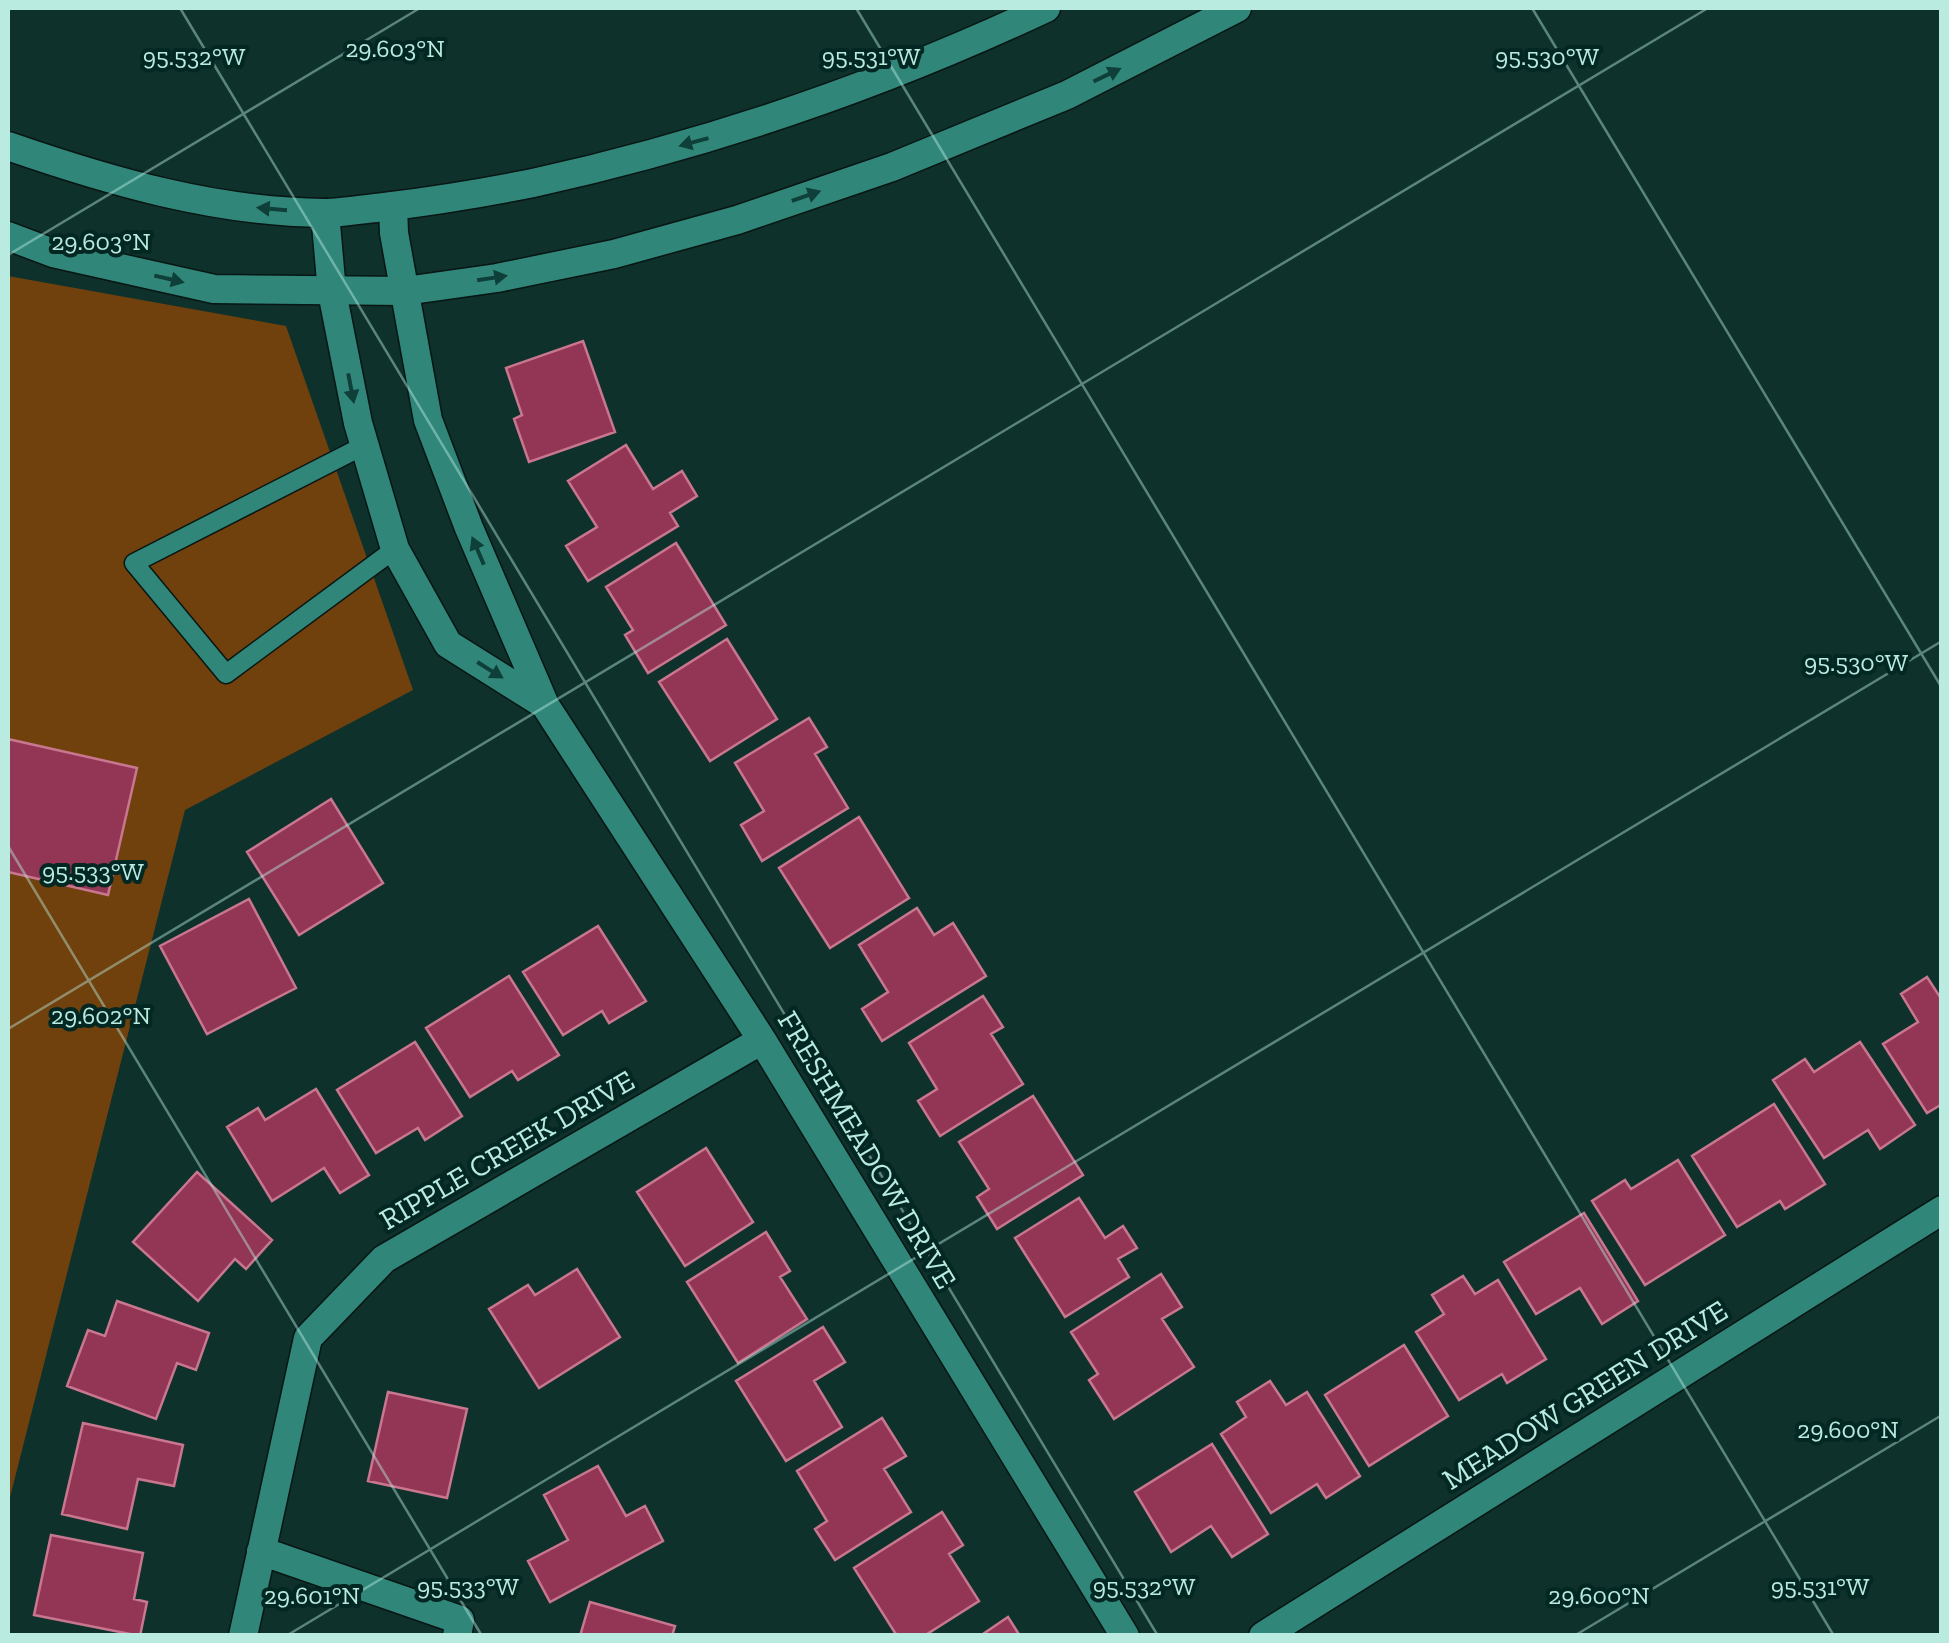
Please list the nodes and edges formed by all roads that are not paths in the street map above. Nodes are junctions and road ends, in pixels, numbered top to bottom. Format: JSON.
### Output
{"nodes":[{"id":1,"x":1046,"y":8,"type":"edge"},
{"id":2,"x":1237,"y":8,"type":"edge"},
{"id":3,"x":8,"y":146,"type":"edge"},
{"id":4,"x":393,"y":206,"type":"junction"},
{"id":5,"x":325,"y":213,"type":"junction"},
{"id":6,"x":8,"y":236,"type":"edge"},
{"id":7,"x":405,"y":291,"type":"junction"},
{"id":8,"x":332,"y":292,"type":"junction"},
{"id":9,"x":365,"y":446,"type":"junction"},
{"id":10,"x":396,"y":549,"type":"junction"},
{"id":11,"x":545,"y":705,"type":"junction"},
{"id":12,"x":762,"y":1040,"type":"junction"},
{"id":13,"x":1942,"y":1210,"type":"edge"},
{"id":14,"x":261,"y":1550,"type":"junction"},
{"id":15,"x":243,"y":1636,"type":"edge"},
{"id":16,"x":458,"y":1636,"type":"edge"},
{"id":17,"x":1125,"y":1636,"type":"edge"},
{"id":18,"x":1263,"y":1636,"type":"edge"}],
"edges":[{"from":1,"to":4,"type":"street","one_way":true},
{"from":7,"to":2,"type":"street","one_way":true},
{"from":5,"to":3,"type":"street","one_way":true},
{"from":4,"to":5,"type":"street"},
{"from":4,"to":7,"type":"street","name":"FRESHMEADOW DRIVE"},
{"from":5,"to":8,"type":"street","name":"FRESHMEADOW DRIVE"},
{"from":6,"to":8,"type":"street","one_way":true},
{"from":7,"to":8,"type":"street"},
{"from":11,"to":7,"type":"street","name":"FRESHMEADOW DRIVE","one_way":true},
{"from":8,"to":9,"type":"street","name":"FRESHMEADOW DRIVE","one_way":true},
{"from":9,"to":10,"type":"street","name":"FRESHMEADOW DRIVE"},
{"from":9,"to":10,"type":"lane"},
{"from":10,"to":11,"type":"street","name":"FRESHMEADOW DRIVE","one_way":true},
{"from":11,"to":12,"type":"street","name":"FRESHMEADOW DRIVE"},
{"from":12,"to":14,"type":"street","name":"RIPPLE CREEK DRIVE"},
{"from":12,"to":17,"type":"street","name":"FRESHMEADOW DRIVE"},
{"from":13,"to":18,"type":"street","name":"MEADOW GREEN DRIVE"},
{"from":14,"to":15,"type":"street","name":"RIPPLE CREEK DRIVE"},
{"from":14,"to":16,"type":"street"}]}
